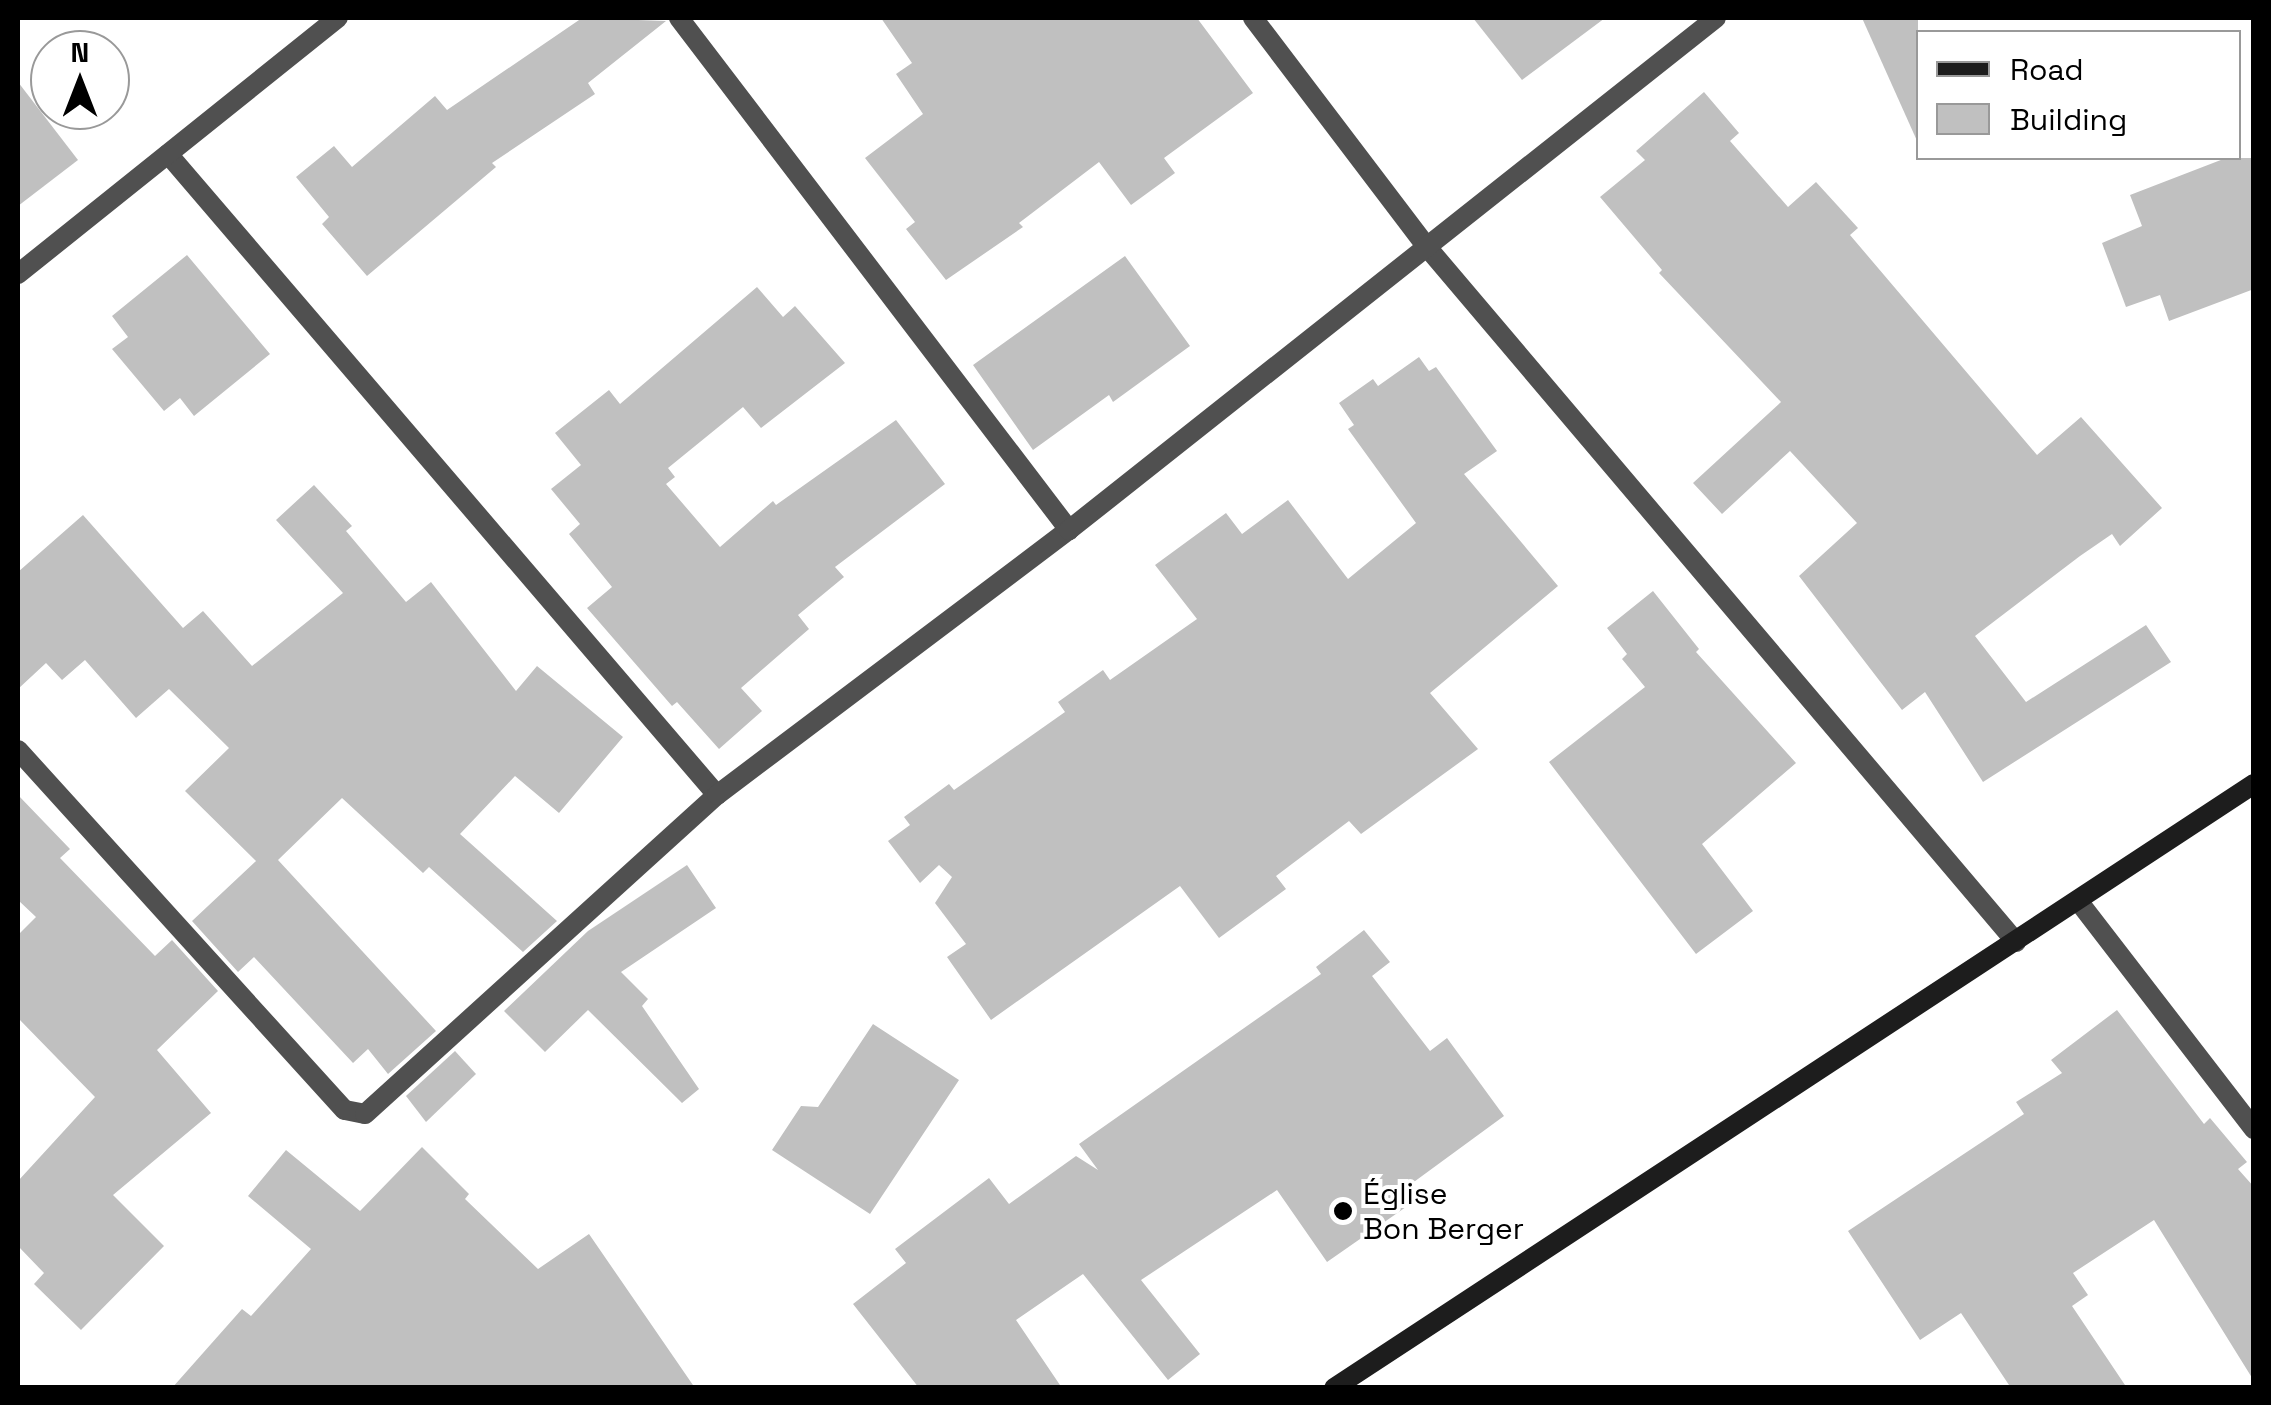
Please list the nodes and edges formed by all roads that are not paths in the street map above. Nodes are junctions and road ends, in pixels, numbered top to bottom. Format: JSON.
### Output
{"nodes":[{"id":1,"x":338,"y":18,"type":"edge"},
{"id":2,"x":680,"y":18,"type":"edge"},
{"id":3,"x":1253,"y":18,"type":"edge"},
{"id":4,"x":1716,"y":18,"type":"edge"},
{"id":5,"x":168,"y":154,"type":"junction"},
{"id":6,"x":1427,"y":247,"type":"junction"},
{"id":7,"x":18,"y":274,"type":"edge"},
{"id":8,"x":1069,"y":530,"type":"junction"},
{"id":9,"x":18,"y":750,"type":"edge"},
{"id":10,"x":2254,"y":784,"type":"edge"},
{"id":11,"x":717,"y":795,"type":"junction"},
{"id":12,"x":2079,"y":902,"type":"junction"},
{"id":13,"x":2016,"y":942,"type":"junction"},
{"id":14,"x":2254,"y":1129,"type":"edge"},
{"id":15,"x":1334,"y":1388,"type":"edge"}],
"edges":[{"from":1,"to":5,"type":"street"},
{"from":2,"to":8,"type":"street"},
{"from":3,"to":6,"type":"street"},
{"from":4,"to":6,"type":"street"},
{"from":5,"to":7,"type":"street"},
{"from":5,"to":11,"type":"street"},
{"from":6,"to":8,"type":"street"},
{"from":6,"to":13,"type":"street"},
{"from":8,"to":11,"type":"street"},
{"from":9,"to":11,"type":"street"},
{"from":10,"to":12,"type":"street"},
{"from":12,"to":13,"type":"street"},
{"from":12,"to":14,"type":"street"},
{"from":13,"to":15,"type":"street"}]}
